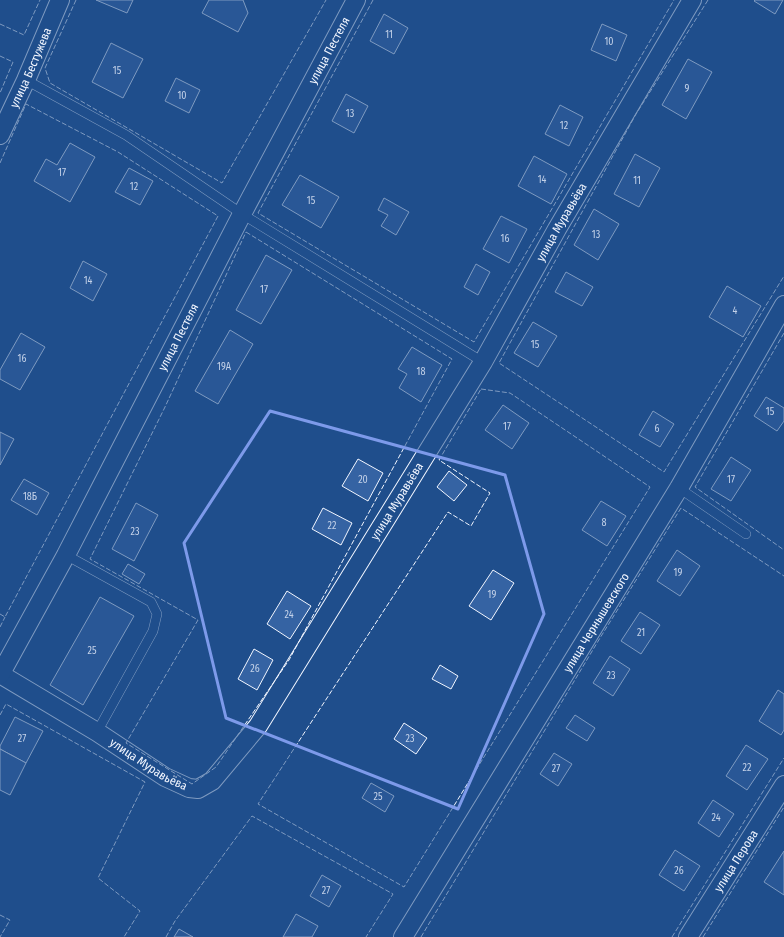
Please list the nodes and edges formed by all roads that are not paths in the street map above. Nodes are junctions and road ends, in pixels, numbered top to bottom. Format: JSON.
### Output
{"nodes":[{"id":1,"x":60,"y":0,"type":"edge"},
{"id":2,"x":356,"y":0,"type":"edge"},
{"id":3,"x":692,"y":0,"type":"edge"},
{"id":4,"x":26,"y":80,"type":"junction"},
{"id":5,"x":0,"y":136,"type":"edge"},
{"id":6,"x":242,"y":214,"type":"junction"},
{"id":7,"x":784,"y":305,"type":"edge"},
{"id":8,"x":483,"y":362,"type":"junction"},
{"id":9,"x":679,"y":488,"type":"junction"},
{"id":10,"x":746,"y":534,"type":"dead end"},
{"id":11,"x":66,"y":555,"type":"junction"},
{"id":12,"x":0,"y":674,"type":"edge"},
{"id":13,"x":97,"y":732,"type":"junction"},
{"id":14,"x":784,"y":785,"type":"edge"},
{"id":15,"x":403,"y":937,"type":"edge"},
{"id":16,"x":688,"y":937,"type":"edge"}],
"edges":[{"from":1,"to":4,"type":"street","name":"улица Бестужева"},
{"from":2,"to":6,"type":"street","name":"улица Пестеля"},
{"from":3,"to":8,"type":"street","name":"улица Муравьёва"},
{"from":4,"to":5,"type":"street","name":"улица Бестужева"},
{"from":4,"to":6,"type":"lane"},
{"from":6,"to":8,"type":"lane"},
{"from":6,"to":11,"type":"street","name":"улица Пестеля"},
{"from":7,"to":9,"type":"street","name":"улица Чернышевского"},
{"from":8,"to":13,"type":"street","name":"улица Муравьёва"},
{"from":9,"to":10,"type":"lane"},
{"from":9,"to":15,"type":"street","name":"улица Чернышевского"},
{"from":11,"to":12,"type":"street","name":"улица Пестеля"},
{"from":11,"to":13,"type":"lane"},
{"from":12,"to":13,"type":"street","name":"улица Муравьёва"},
{"from":14,"to":16,"type":"street","name":"улица Перова"}]}
